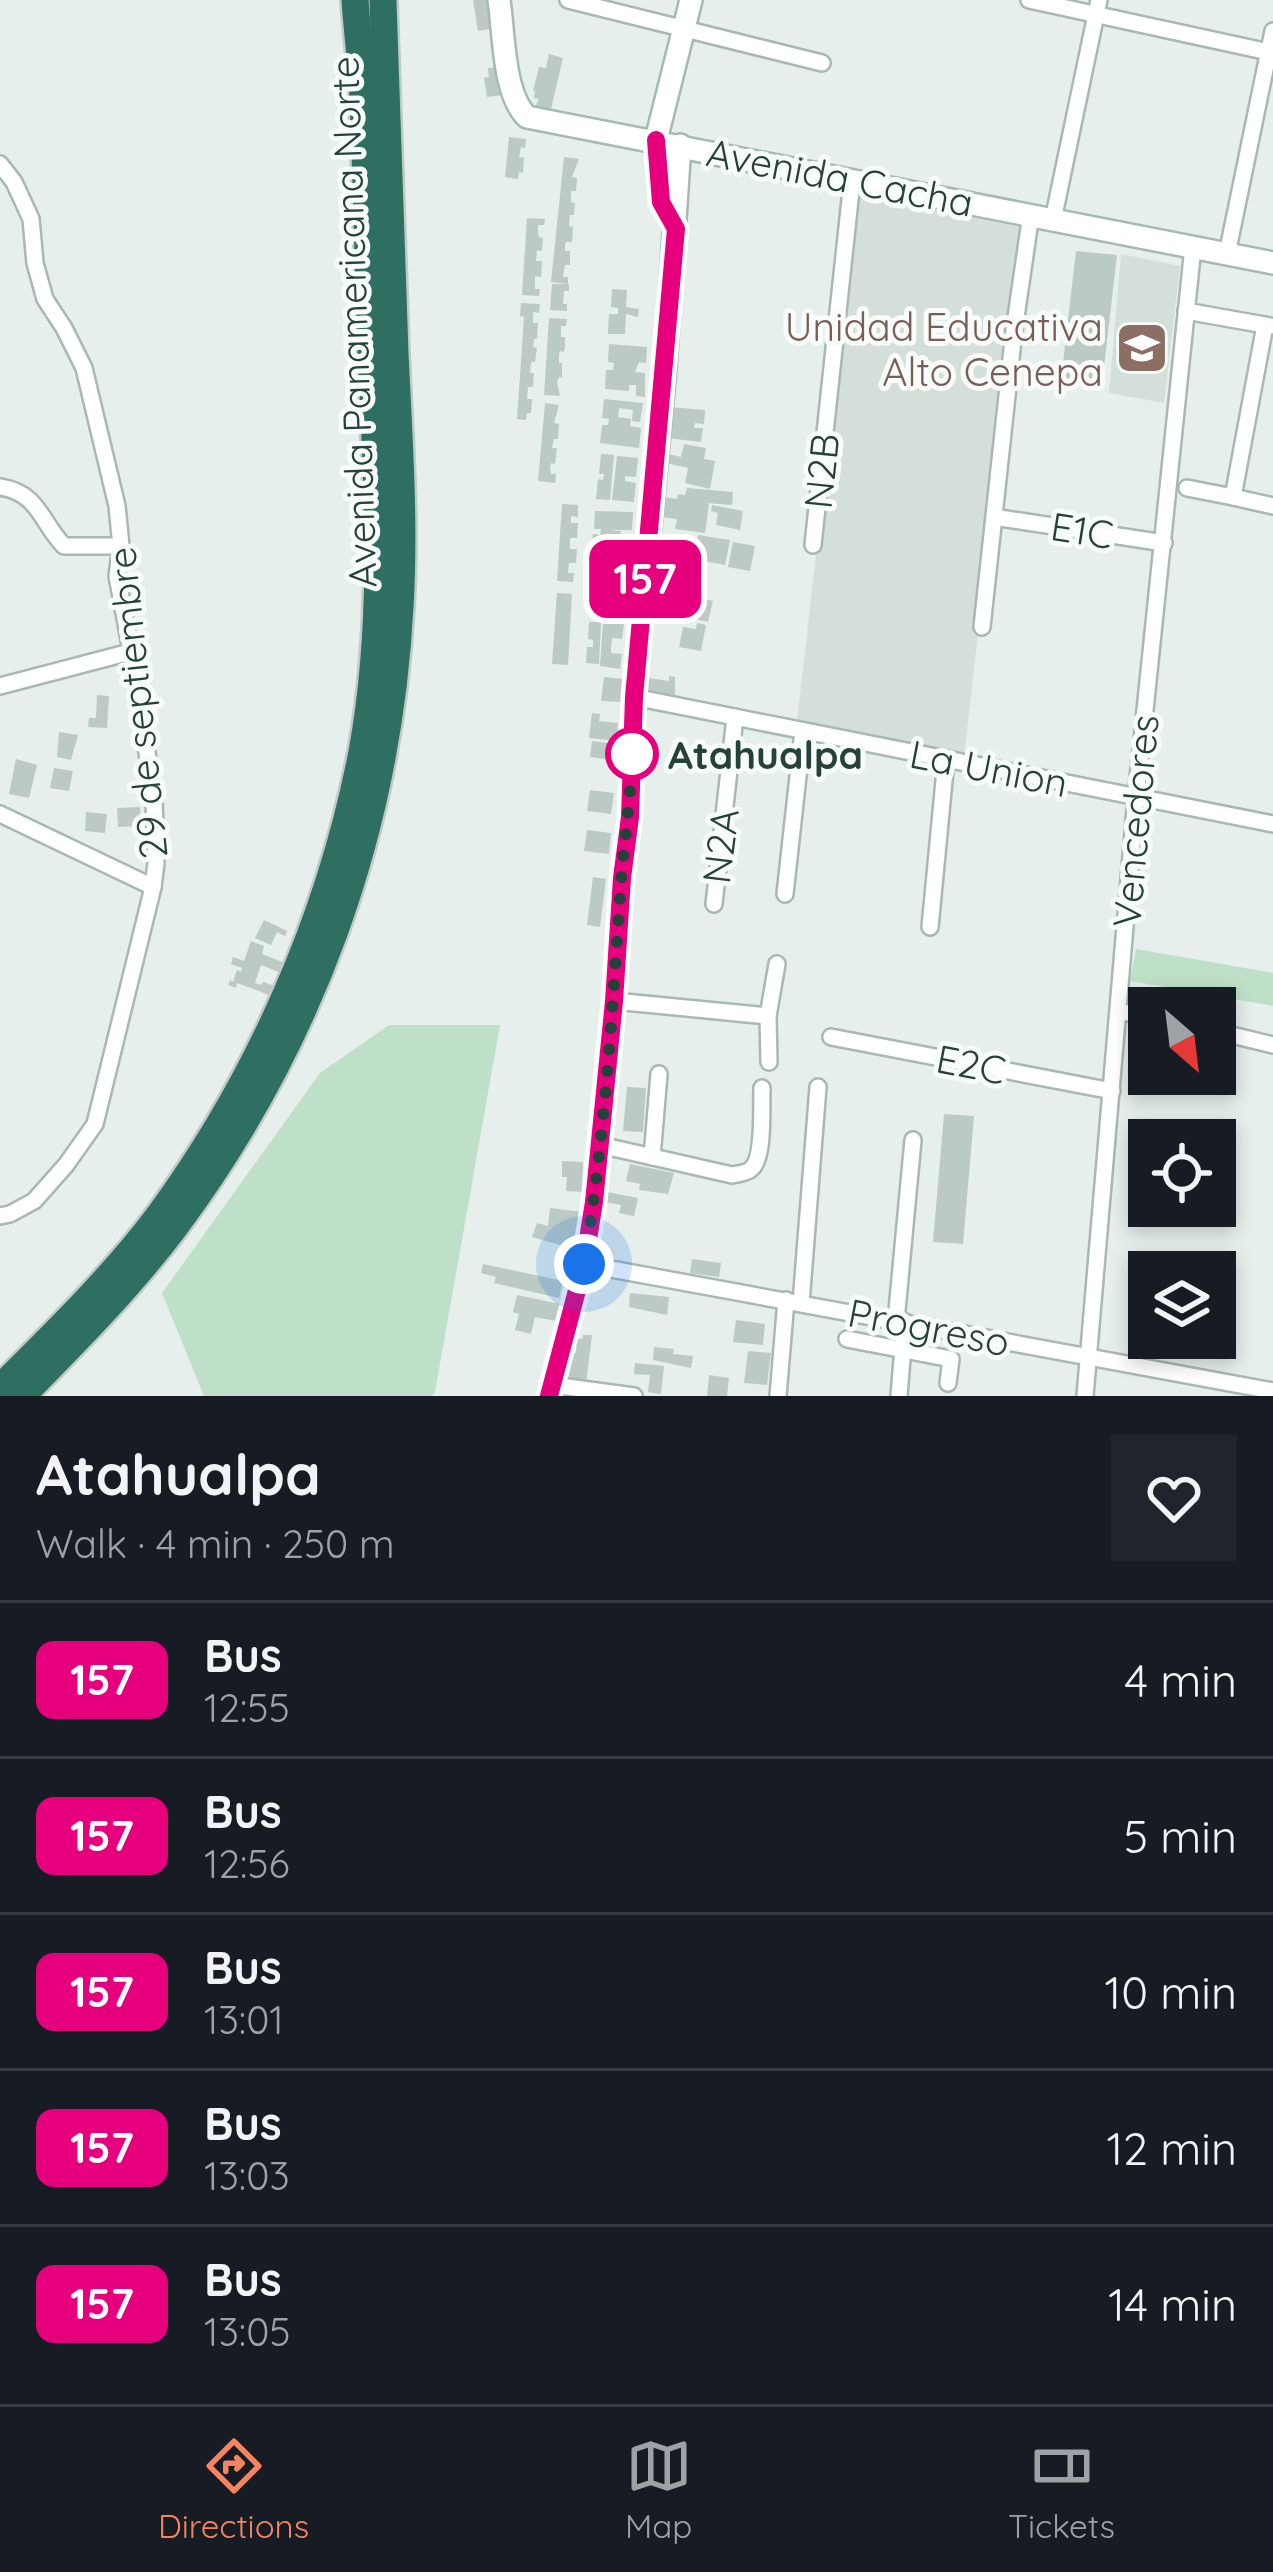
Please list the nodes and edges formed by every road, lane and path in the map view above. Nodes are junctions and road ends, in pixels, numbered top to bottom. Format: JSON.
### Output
{"nodes":[{"id":1,"x":356,"y":0,"type":"edge"},
{"id":2,"x":382,"y":0,"type":"edge"},
{"id":3,"x":499,"y":0,"type":"edge"},
{"id":4,"x":568,"y":0,"type":"edge"},
{"id":5,"x":691,"y":0,"type":"edge"},
{"id":6,"x":1029,"y":0,"type":"edge"},
{"id":7,"x":1097,"y":7,"type":"edge"},
{"id":8,"x":684,"y":28,"type":"junction"},
{"id":9,"x":1273,"y":31,"type":"edge"},
{"id":10,"x":1271,"y":52,"type":"edge"},
{"id":11,"x":822,"y":63,"type":"dead end"},
{"id":12,"x":656,"y":140,"type":"junction"},
{"id":13,"x":680,"y":145,"type":"junction"},
{"id":14,"x":0,"y":164,"type":"edge"},
{"id":15,"x":852,"y":182,"type":"junction"},
{"id":16,"x":1042,"y":217,"type":"junction"},
{"id":17,"x":676,"y":229,"type":"junction"},
{"id":18,"x":1193,"y":247,"type":"junction"},
{"id":19,"x":1227,"y":254,"type":"junction"},
{"id":20,"x":1273,"y":263,"type":"edge"},
{"id":21,"x":1186,"y":311,"type":"junction"},
{"id":22,"x":1269,"y":326,"type":"edge"},
{"id":23,"x":0,"y":488,"type":"edge"},
{"id":24,"x":1187,"y":488,"type":"dead end"},
{"id":25,"x":1233,"y":497,"type":"junction"},
{"id":26,"x":1273,"y":506,"type":"edge"},
{"id":27,"x":1000,"y":518,"type":"dead end"},
{"id":28,"x":1164,"y":543,"type":"junction"},
{"id":29,"x":121,"y":545,"type":"junction"},
{"id":30,"x":813,"y":545,"type":"dead end"},
{"id":31,"x":982,"y":627,"type":"dead end"},
{"id":32,"x":130,"y":652,"type":"junction"},
{"id":33,"x":0,"y":686,"type":"edge"},
{"id":34,"x":634,"y":697,"type":"junction"},
{"id":35,"x":735,"y":717,"type":"junction"},
{"id":36,"x":803,"y":730,"type":"junction"},
{"id":37,"x":946,"y":760,"type":"junction"},
{"id":38,"x":1136,"y":797,"type":"junction"},
{"id":39,"x":0,"y":814,"type":"edge"},
{"id":40,"x":1273,"y":824,"type":"edge"},
{"id":41,"x":153,"y":886,"type":"junction"},
{"id":42,"x":784,"y":894,"type":"dead end"},
{"id":43,"x":714,"y":904,"type":"dead end"},
{"id":44,"x":930,"y":928,"type":"dead end"},
{"id":45,"x":777,"y":964,"type":"dead end"},
{"id":46,"x":614,"y":1001,"type":"junction"},
{"id":47,"x":1118,"y":1012,"type":"junction"},
{"id":48,"x":1128,"y":1013,"type":"edge"},
{"id":49,"x":768,"y":1016,"type":"junction"},
{"id":50,"x":1236,"y":1036,"type":"edge"},
{"id":51,"x":831,"y":1037,"type":"dead end"},
{"id":52,"x":1273,"y":1045,"type":"edge"},
{"id":53,"x":769,"y":1062,"type":"dead end"},
{"id":54,"x":659,"y":1074,"type":"dead end"},
{"id":55,"x":818,"y":1087,"type":"dead end"},
{"id":56,"x":762,"y":1088,"type":"dead end"},
{"id":57,"x":1112,"y":1091,"type":"junction"},
{"id":58,"x":913,"y":1140,"type":"dead end"},
{"id":59,"x":600,"y":1145,"type":"junction"},
{"id":60,"x":652,"y":1157,"type":"junction"},
{"id":61,"x":0,"y":1216,"type":"edge"},
{"id":62,"x":584,"y":1264,"type":"junction"},
{"id":63,"x":794,"y":1301,"type":"junction"},
{"id":64,"x":900,"y":1322,"type":"junction"},
{"id":65,"x":847,"y":1340,"type":"dead end"},
{"id":66,"x":903,"y":1352,"type":"junction"},
{"id":67,"x":1090,"y":1358,"type":"junction"},
{"id":68,"x":948,"y":1383,"type":"dead end"},
{"id":69,"x":0,"y":1388,"type":"edge"},
{"id":70,"x":550,"y":1390,"type":"edge"},
{"id":71,"x":1273,"y":1391,"type":"edge"},
{"id":72,"x":22,"y":1396,"type":"edge"},
{"id":73,"x":634,"y":1396,"type":"edge"},
{"id":74,"x":778,"y":1396,"type":"edge"},
{"id":75,"x":899,"y":1396,"type":"edge"},
{"id":76,"x":1085,"y":1396,"type":"edge"}],
"edges":[{"from":1,"to":69,"type":"highway","name":"Avenida Panamericana Norte"},
{"from":2,"to":72,"type":"highway","name":"Avenida Panamericana Norte"},
{"from":3,"to":12,"type":"street","name":"Avenida Cacha"},
{"from":4,"to":8,"type":"street"},
{"from":5,"to":8,"type":"street"},
{"from":6,"to":7,"type":"street"},
{"from":7,"to":10,"type":"street"},
{"from":7,"to":16,"type":"street"},
{"from":8,"to":11,"type":"street"},
{"from":8,"to":12,"type":"street"},
{"from":9,"to":10,"type":"street"},
{"from":10,"to":19,"type":"street"},
{"from":12,"to":13,"type":"street","name":"Avenida Cacha"},
{"from":12,"to":17,"type":"street"},
{"from":13,"to":15,"type":"street","name":"Avenida Cacha"},
{"from":13,"to":17,"type":"street"},
{"from":14,"to":29,"type":"street","name":"29 de septiembre"},
{"from":15,"to":16,"type":"street","name":"Avenida Cacha"},
{"from":15,"to":30,"type":"street","name":"N2B"},
{"from":16,"to":18,"type":"street","name":"Avenida Cacha"},
{"from":16,"to":31,"type":"street"},
{"from":17,"to":34,"type":"street"},
{"from":18,"to":19,"type":"street","name":"Avenida Cacha"},
{"from":18,"to":21,"type":"street","name":"Vencedores"},
{"from":19,"to":20,"type":"street","name":"Avenida Cacha"},
{"from":21,"to":22,"type":"street"},
{"from":21,"to":28,"type":"street","name":"Vencedores"},
{"from":22,"to":25,"type":"street"},
{"from":23,"to":29,"type":"street"},
{"from":24,"to":25,"type":"street"},
{"from":25,"to":26,"type":"street"},
{"from":27,"to":28,"type":"street","name":"E1C"},
{"from":28,"to":38,"type":"street","name":"Vencedores"},
{"from":29,"to":32,"type":"street","name":"29 de septiembre"},
{"from":32,"to":33,"type":"street"},
{"from":32,"to":41,"type":"street","name":"29 de septiembre"},
{"from":34,"to":35,"type":"street","name":"La Union"},
{"from":34,"to":46,"type":"street"},
{"from":35,"to":36,"type":"street","name":"La Union"},
{"from":35,"to":43,"type":"street","name":"N2A"},
{"from":36,"to":37,"type":"street","name":"La Union"},
{"from":36,"to":42,"type":"street"},
{"from":37,"to":38,"type":"street","name":"La Union"},
{"from":37,"to":44,"type":"street"},
{"from":38,"to":40,"type":"street","name":"La Union"},
{"from":38,"to":47,"type":"street","name":"Vencedores"},
{"from":39,"to":41,"type":"street"},
{"from":41,"to":61,"type":"street","name":"29 de septiembre"},
{"from":45,"to":49,"type":"street"},
{"from":46,"to":49,"type":"street"},
{"from":46,"to":59,"type":"street"},
{"from":47,"to":48,"type":"street"},
{"from":47,"to":57,"type":"street","name":"Vencedores"},
{"from":49,"to":53,"type":"street"},
{"from":50,"to":52,"type":"street"},
{"from":51,"to":57,"type":"street","name":"E2C"},
{"from":54,"to":60,"type":"street"},
{"from":55,"to":63,"type":"street"},
{"from":56,"to":60,"type":"street"},
{"from":57,"to":67,"type":"street","name":"Vencedores"},
{"from":58,"to":64,"type":"street"},
{"from":59,"to":60,"type":"street"},
{"from":59,"to":62,"type":"street"},
{"from":62,"to":63,"type":"street","name":"Progreso"},
{"from":62,"to":70,"type":"street"},
{"from":63,"to":64,"type":"street","name":"Progreso"},
{"from":63,"to":74,"type":"street"},
{"from":64,"to":66,"type":"street"},
{"from":64,"to":67,"type":"street","name":"Progreso"},
{"from":65,"to":66,"type":"street"},
{"from":66,"to":68,"type":"street"},
{"from":66,"to":75,"type":"street"},
{"from":67,"to":71,"type":"street","name":"Progreso"},
{"from":67,"to":76,"type":"street","name":"Vencedores"},
{"from":70,"to":73,"type":"street"}]}
